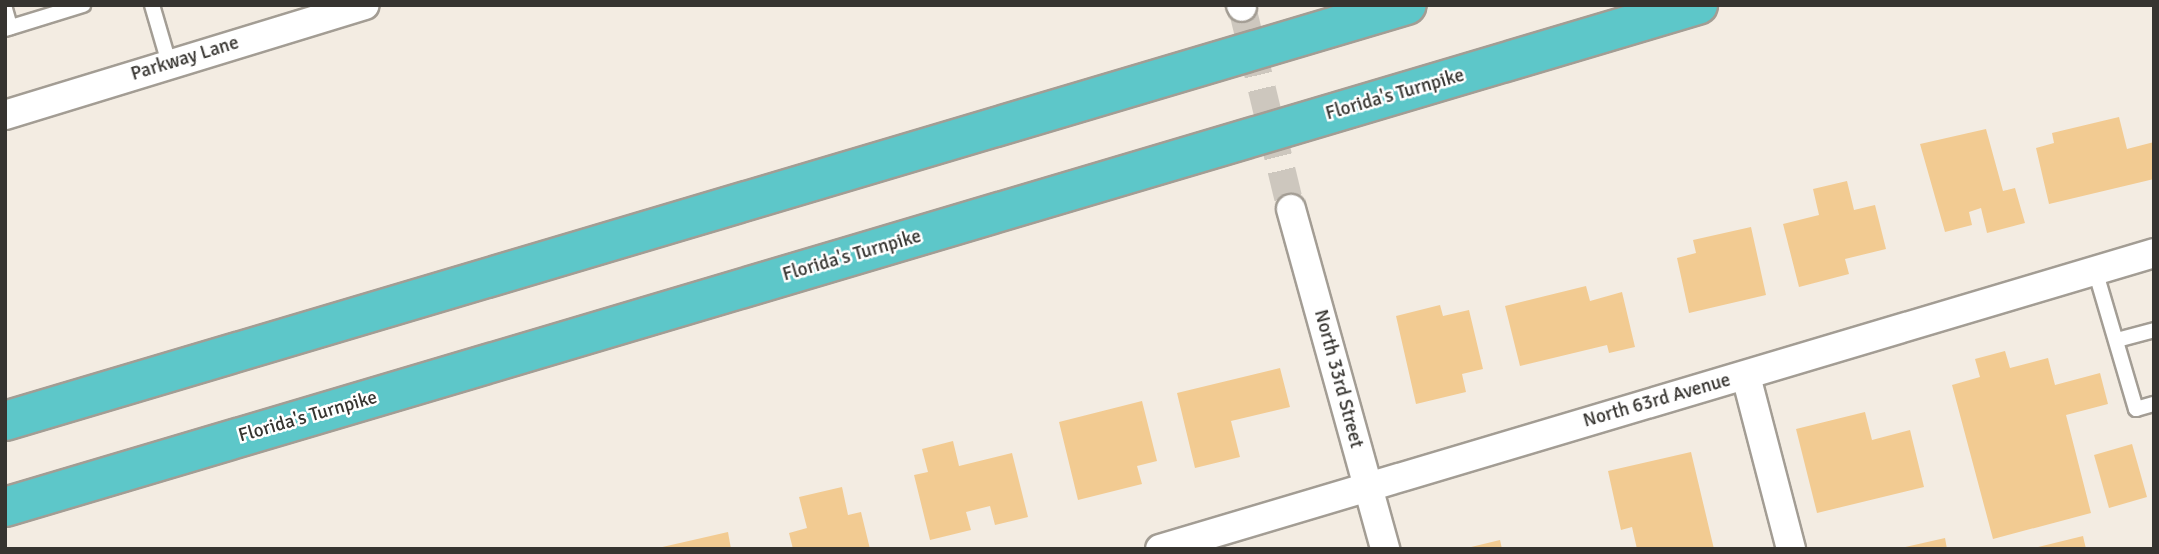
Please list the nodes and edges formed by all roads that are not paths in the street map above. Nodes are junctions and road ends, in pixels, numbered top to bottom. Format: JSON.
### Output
{"nodes":[{"id":1,"x":83,"y":5,"type":"edge"},
{"id":2,"x":152,"y":5,"type":"edge"},
{"id":3,"x":365,"y":5,"type":"edge"},
{"id":4,"x":1407,"y":5,"type":"edge"},
{"id":5,"x":1698,"y":5,"type":"edge"},
{"id":6,"x":5,"y":9,"type":"edge"},
{"id":7,"x":304,"y":14,"type":"edge"},
{"id":8,"x":8,"y":28,"type":"edge"},
{"id":9,"x":169,"y":63,"type":"junction"},
{"id":10,"x":5,"y":115,"type":"edge"},
{"id":11,"x":1291,"y":209,"type":"tunnel mouth"},
{"id":12,"x":2154,"y":253,"type":"edge"},
{"id":13,"x":2095,"y":270,"type":"junction"},
{"id":14,"x":2154,"y":330,"type":"edge"},
{"id":15,"x":2117,"y":340,"type":"junction"},
{"id":16,"x":1746,"y":376,"type":"junction"},
{"id":17,"x":2154,"y":404,"type":"edge"},
{"id":18,"x":5,"y":421,"type":"edge"},
{"id":19,"x":1368,"y":486,"type":"junction"},
{"id":20,"x":5,"y":507,"type":"edge"},
{"id":21,"x":1160,"y":549,"type":"edge"},
{"id":22,"x":1385,"y":549,"type":"edge"},
{"id":23,"x":1791,"y":549,"type":"edge"}],
"edges":[{"from":1,"to":8,"type":"lane"},
{"from":2,"to":9,"type":"lane"},
{"from":3,"to":7,"type":"street","name":"Parkway Lane"},
{"from":4,"to":18,"type":"highway"},
{"from":5,"to":20,"type":"highway","name":"Florida's Turnpike"},
{"from":6,"to":8,"type":"lane"},
{"from":7,"to":9,"type":"street","name":"Parkway Lane"},
{"from":9,"to":10,"type":"street","name":"Parkway Lane"},
{"from":11,"to":19,"type":"street","name":"North 33rd Street"},
{"from":12,"to":13,"type":"street","name":"North 63rd Avenue"},
{"from":13,"to":15,"type":"lane"},
{"from":13,"to":16,"type":"street","name":"North 63rd Avenue"},
{"from":14,"to":15,"type":"lane"},
{"from":15,"to":17,"type":"lane"},
{"from":16,"to":19,"type":"street","name":"North 63rd Avenue"},
{"from":16,"to":23,"type":"street"},
{"from":19,"to":21,"type":"street","name":"North 63rd Avenue"},
{"from":19,"to":22,"type":"street","name":"North 33rd Street"}]}
